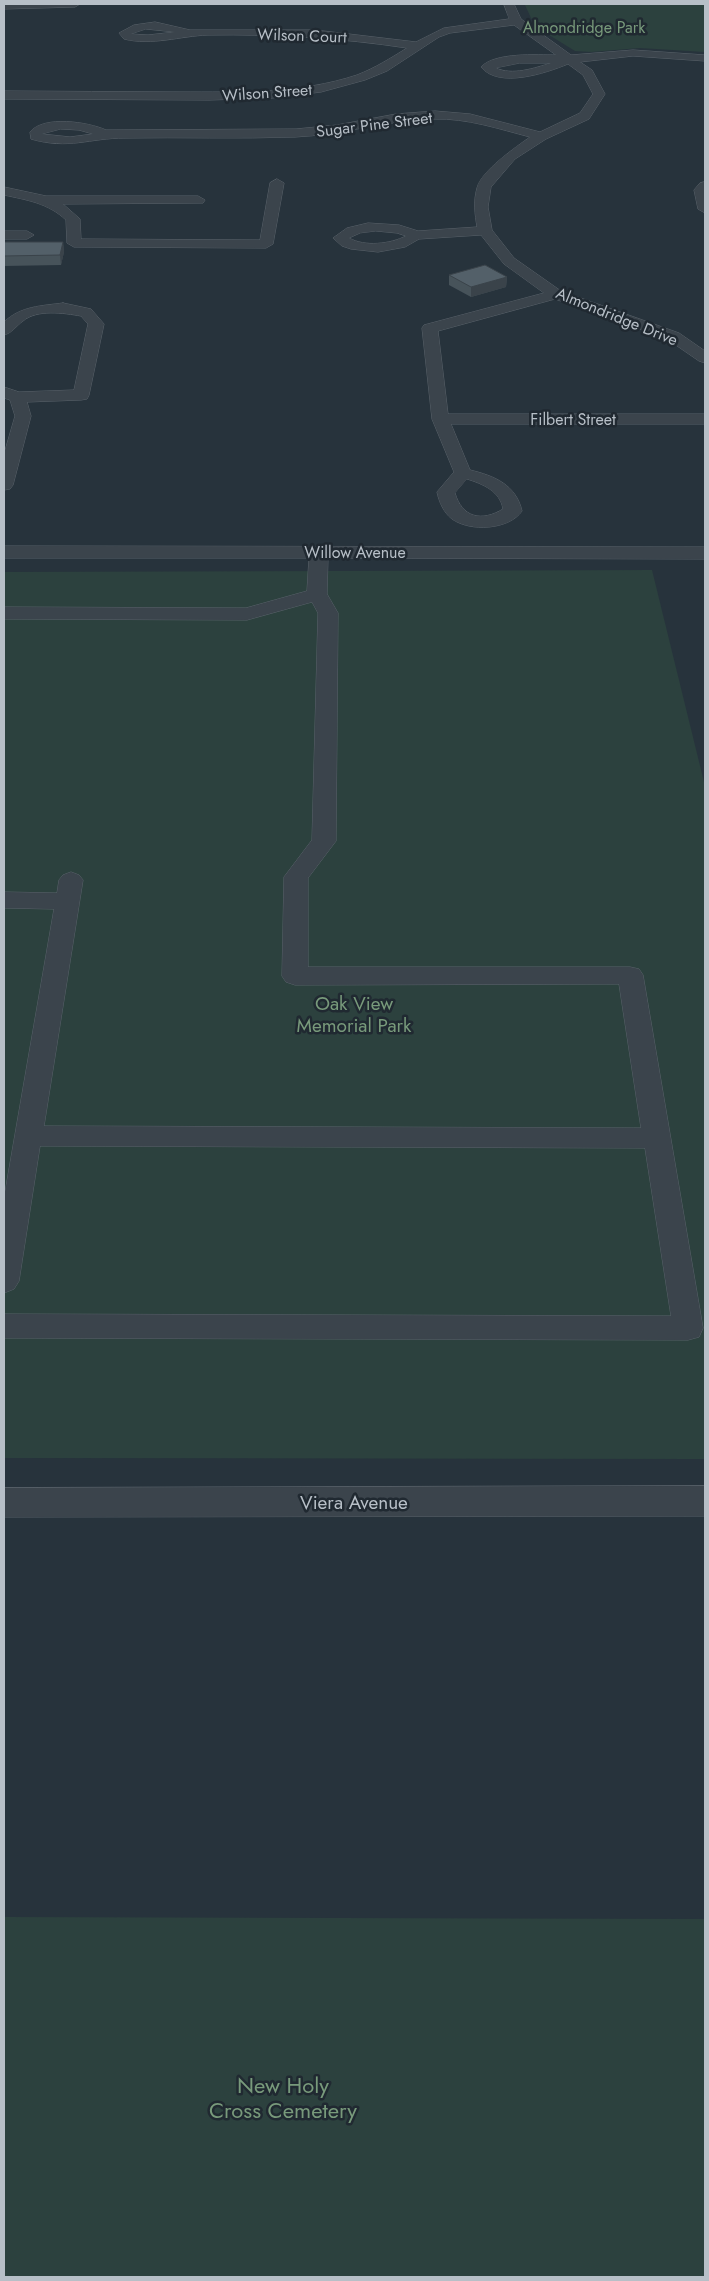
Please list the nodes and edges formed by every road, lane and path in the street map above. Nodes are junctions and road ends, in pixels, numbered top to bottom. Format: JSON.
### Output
{"nodes":[{"id":1,"x":75,"y":4,"type":"edge"},
{"id":2,"x":509,"y":4,"type":"edge"},
{"id":3,"x":4,"y":6,"type":"edge"},
{"id":4,"x":516,"y":21,"type":"junction"},
{"id":5,"x":186,"y":32,"type":"dead end"},
{"id":6,"x":418,"y":46,"type":"junction"},
{"id":7,"x":705,"y":58,"type":"edge"},
{"id":8,"x":571,"y":59,"type":"junction"},
{"id":9,"x":4,"y":95,"type":"edge"},
{"id":10,"x":104,"y":134,"type":"dead end"},
{"id":11,"x":540,"y":136,"type":"junction"},
{"id":12,"x":277,"y":183,"type":"dead end"},
{"id":13,"x":705,"y":186,"type":"edge"},
{"id":14,"x":4,"y":191,"type":"edge"},
{"id":15,"x":46,"y":200,"type":"junction"},
{"id":16,"x":198,"y":200,"type":"dead end"},
{"id":17,"x":705,"y":209,"type":"edge"},
{"id":18,"x":485,"y":231,"type":"junction"},
{"id":19,"x":4,"y":235,"type":"edge"},
{"id":20,"x":27,"y":235,"type":"dead end"},
{"id":21,"x":416,"y":235,"type":"dead end"},
{"id":22,"x":556,"y":294,"type":"junction"},
{"id":23,"x":4,"y":330,"type":"edge"},
{"id":24,"x":705,"y":358,"type":"edge"},
{"id":25,"x":11,"y":395,"type":"edge"},
{"id":26,"x":440,"y":419,"type":"junction"},
{"id":27,"x":705,"y":419,"type":"edge"},
{"id":28,"x":464,"y":473,"type":"dead end"},
{"id":29,"x":4,"y":485,"type":"edge"},
{"id":30,"x":4,"y":552,"type":"edge"},
{"id":31,"x":318,"y":552,"type":"junction"},
{"id":32,"x":705,"y":553,"type":"edge"},
{"id":33,"x":317,"y":594,"type":"junction"},
{"id":34,"x":4,"y":614,"type":"edge"},
{"id":35,"x":4,"y":900,"type":"edge"},
{"id":36,"x":28,"y":1136,"type":"junction"},
{"id":37,"x":656,"y":1138,"type":"junction"},
{"id":38,"x":4,"y":1281,"type":"edge"},
{"id":39,"x":4,"y":1326,"type":"edge"},
{"id":40,"x":705,"y":1500,"type":"edge"},
{"id":41,"x":4,"y":1503,"type":"edge"}],
"edges":[{"from":1,"to":3,"type":"street"},
{"from":2,"to":4,"type":"street"},
{"from":4,"to":6,"type":"street","name":"Wilson Street"},
{"from":4,"to":8,"type":"street","name":"Almondridge Drive"},
{"from":5,"to":6,"type":"street","name":"Wilson Court"},
{"from":6,"to":9,"type":"street","name":"Wilson Street"},
{"from":7,"to":8,"type":"street"},
{"from":8,"to":8,"type":"street"},
{"from":8,"to":11,"type":"street","name":"Almondridge Drive"},
{"from":10,"to":11,"type":"street","name":"Sugar Pine Street"},
{"from":11,"to":18,"type":"street","name":"Almondridge Drive"},
{"from":12,"to":15,"type":"street"},
{"from":13,"to":17,"type":"street"},
{"from":14,"to":15,"type":"street"},
{"from":15,"to":16,"type":"street"},
{"from":18,"to":21,"type":"street"},
{"from":18,"to":22,"type":"street","name":"Almondridge Drive"},
{"from":19,"to":20,"type":"street"},
{"from":22,"to":24,"type":"street","name":"Almondridge Drive"},
{"from":22,"to":26,"type":"street"},
{"from":23,"to":25,"type":"street"},
{"from":25,"to":29,"type":"street"},
{"from":26,"to":27,"type":"street","name":"Filbert Street"},
{"from":26,"to":28,"type":"street"},
{"from":30,"to":31,"type":"street","name":"Willow Avenue"},
{"from":31,"to":32,"type":"street","name":"Willow Avenue"},
{"from":31,"to":33,"type":"street"},
{"from":33,"to":34,"type":"street"},
{"from":33,"to":37,"type":"street"},
{"from":35,"to":36,"type":"street"},
{"from":36,"to":37,"type":"street"},
{"from":36,"to":38,"type":"street"},
{"from":37,"to":39,"type":"street"},
{"from":40,"to":41,"type":"street","name":"Viera Avenue"}]}
